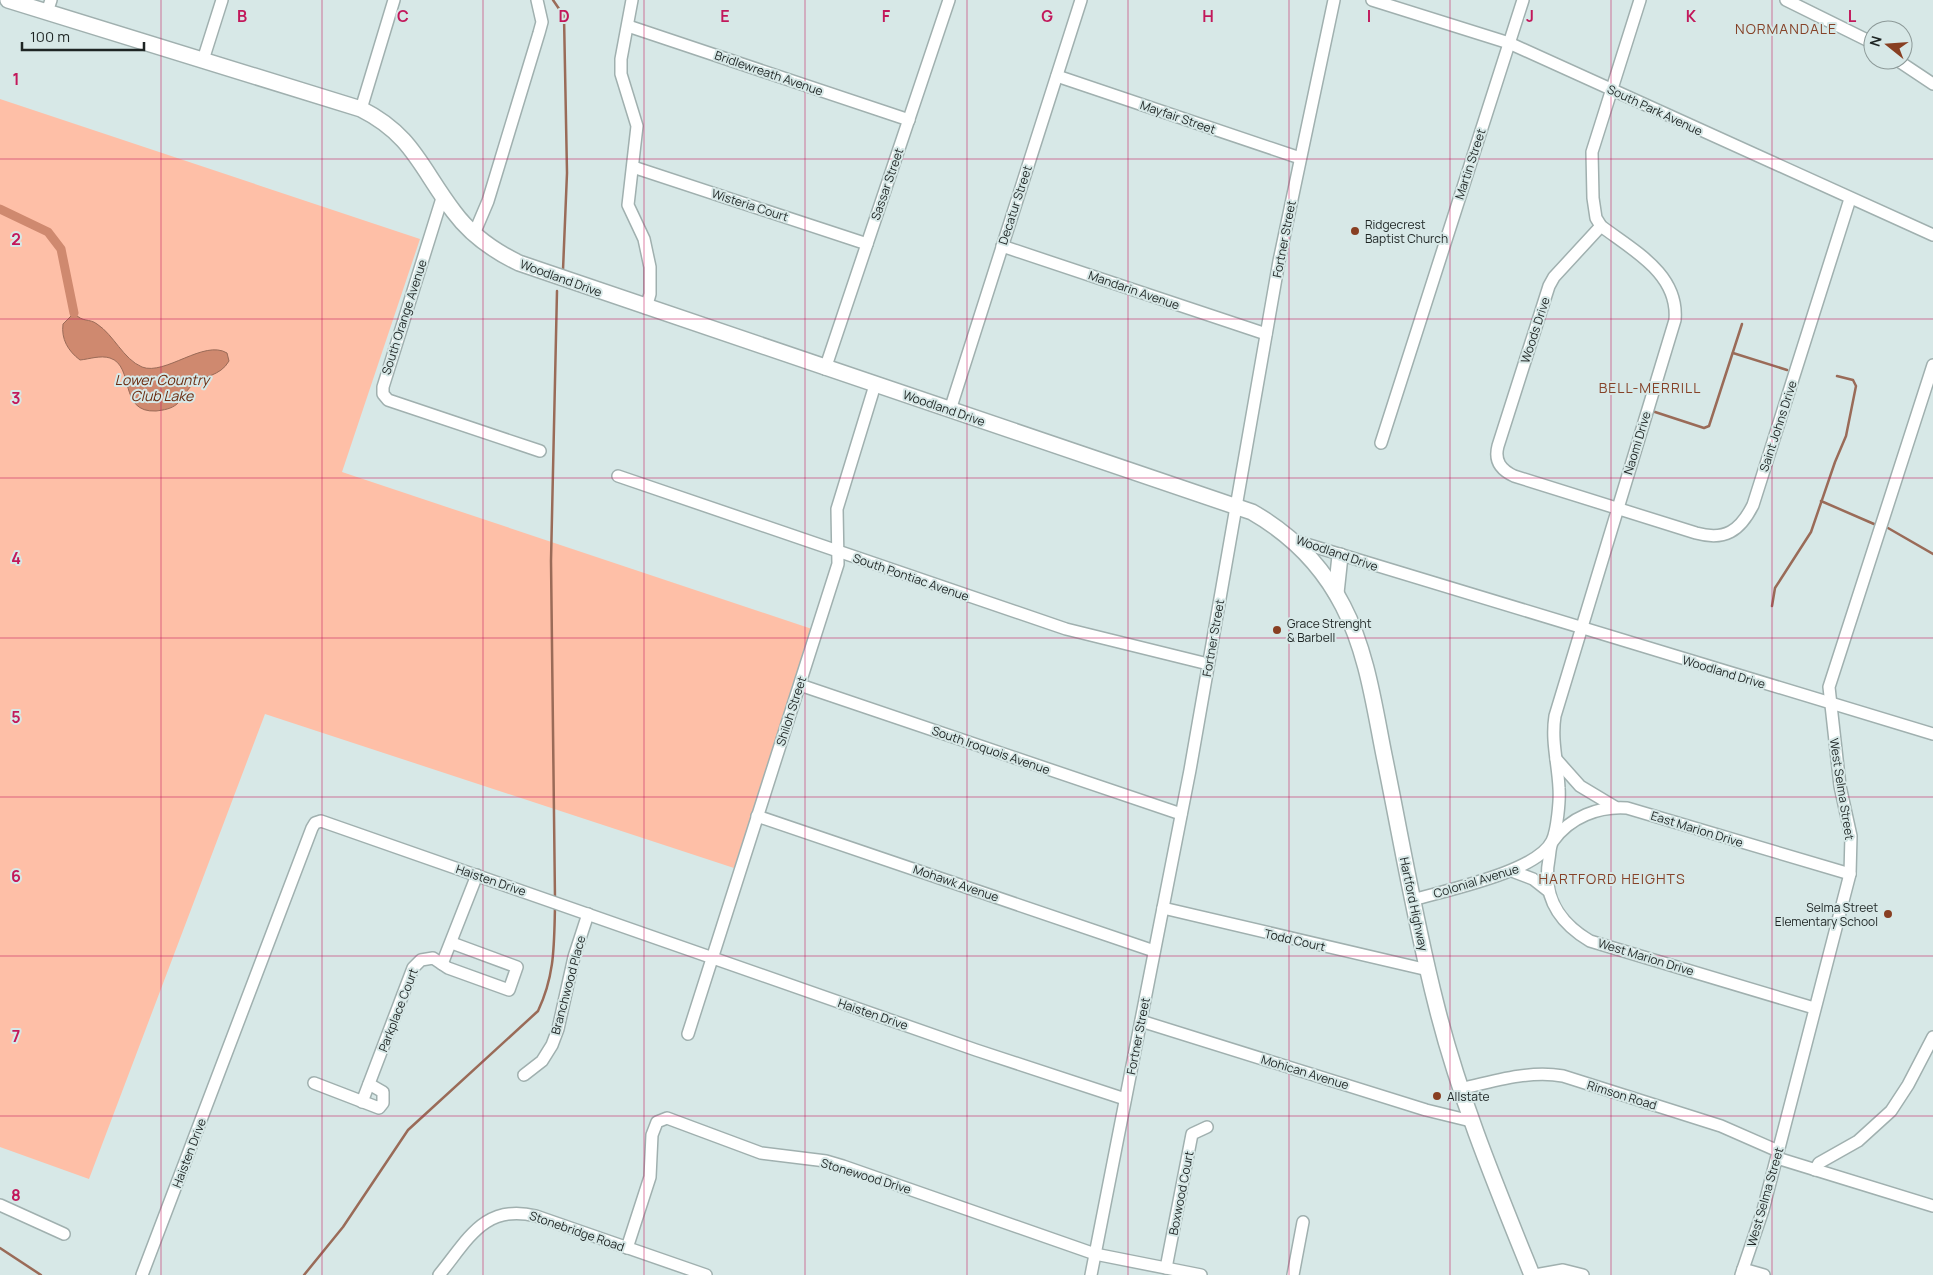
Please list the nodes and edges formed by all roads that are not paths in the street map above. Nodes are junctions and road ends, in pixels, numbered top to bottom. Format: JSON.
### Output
{"nodes":[{"id":1,"x":8,"y":0,"type":"edge"},
{"id":2,"x":222,"y":0,"type":"edge"},
{"id":3,"x":394,"y":0,"type":"edge"},
{"id":4,"x":537,"y":0,"type":"edge"},
{"id":5,"x":632,"y":0,"type":"edge"},
{"id":6,"x":950,"y":0,"type":"edge"},
{"id":7,"x":1081,"y":0,"type":"edge"},
{"id":8,"x":1334,"y":0,"type":"edge"},
{"id":9,"x":1372,"y":0,"type":"edge"},
{"id":10,"x":1523,"y":0,"type":"edge"},
{"id":11,"x":1640,"y":0,"type":"edge"},
{"id":12,"x":1786,"y":0,"type":"edge"},
{"id":13,"x":49,"y":6,"type":"edge"},
{"id":14,"x":628,"y":26,"type":"junction"},
{"id":15,"x":1863,"y":38,"type":"edge"},
{"id":16,"x":1509,"y":43,"type":"junction"},
{"id":17,"x":203,"y":60,"type":"junction"},
{"id":18,"x":1912,"y":70,"type":"edge"},
{"id":19,"x":1056,"y":76,"type":"junction"},
{"id":20,"x":1933,"y":84,"type":"edge"},
{"id":21,"x":1611,"y":89,"type":"junction"},
{"id":22,"x":361,"y":109,"type":"junction"},
{"id":23,"x":909,"y":120,"type":"junction"},
{"id":24,"x":1300,"y":158,"type":"junction"},
{"id":25,"x":633,"y":167,"type":"junction"},
{"id":26,"x":443,"y":195,"type":"junction"},
{"id":27,"x":1850,"y":199,"type":"junction"},
{"id":28,"x":1602,"y":226,"type":"junction"},
{"id":29,"x":474,"y":234,"type":"junction"},
{"id":30,"x":1933,"y":234,"type":"edge"},
{"id":31,"x":867,"y":244,"type":"junction"},
{"id":32,"x":1002,"y":246,"type":"junction"},
{"id":33,"x":646,"y":308,"type":"junction"},
{"id":34,"x":1266,"y":334,"type":"junction"},
{"id":35,"x":1933,"y":364,"type":"edge"},
{"id":36,"x":825,"y":369,"type":"junction"},
{"id":37,"x":876,"y":385,"type":"junction"},
{"id":38,"x":950,"y":410,"type":"junction"},
{"id":39,"x":1381,"y":443,"type":"dead end"},
{"id":40,"x":540,"y":451,"type":"dead end"},
{"id":41,"x":618,"y":476,"type":"dead end"},
{"id":42,"x":1236,"y":507,"type":"junction"},
{"id":43,"x":1617,"y":508,"type":"junction"},
{"id":44,"x":1294,"y":540,"type":"junction"},
{"id":45,"x":838,"y":552,"type":"junction"},
{"id":46,"x":1340,"y":556,"type":"junction"},
{"id":47,"x":1336,"y":593,"type":"junction"},
{"id":48,"x":1581,"y":629,"type":"junction"},
{"id":49,"x":1208,"y":664,"type":"junction"},
{"id":50,"x":800,"y":685,"type":"junction"},
{"id":51,"x":1830,"y":704,"type":"junction"},
{"id":52,"x":1933,"y":734,"type":"edge"},
{"id":53,"x":1556,"y":759,"type":"junction"},
{"id":54,"x":1616,"y":807,"type":"junction"},
{"id":55,"x":1181,"y":814,"type":"junction"},
{"id":56,"x":758,"y":816,"type":"junction"},
{"id":57,"x":1552,"y":842,"type":"junction"},
{"id":58,"x":1512,"y":871,"type":"junction"},
{"id":59,"x":1850,"y":874,"type":"junction"},
{"id":60,"x":477,"y":875,"type":"junction"},
{"id":61,"x":1547,"y":890,"type":"junction"},
{"id":62,"x":1414,"y":900,"type":"junction"},
{"id":63,"x":1163,"y":908,"type":"junction"},
{"id":64,"x":588,"y":914,"type":"junction"},
{"id":65,"x":452,"y":943,"type":"junction"},
{"id":66,"x":1154,"y":951,"type":"junction"},
{"id":67,"x":712,"y":957,"type":"junction"},
{"id":68,"x":442,"y":964,"type":"junction"},
{"id":69,"x":1428,"y":970,"type":"junction"},
{"id":70,"x":1814,"y":1008,"type":"junction"},
{"id":71,"x":1141,"y":1021,"type":"junction"},
{"id":72,"x":688,"y":1034,"type":"dead end"},
{"id":73,"x":1933,"y":1037,"type":"edge"},
{"id":74,"x":524,"y":1075,"type":"dead end"},
{"id":75,"x":314,"y":1083,"type":"dead end"},
{"id":76,"x":369,"y":1084,"type":"junction"},
{"id":77,"x":1460,"y":1089,"type":"junction"},
{"id":78,"x":1125,"y":1099,"type":"junction"},
{"id":79,"x":362,"y":1102,"type":"junction"},
{"id":80,"x":1471,"y":1121,"type":"junction"},
{"id":81,"x":1207,"y":1127,"type":"dead end"},
{"id":82,"x":1778,"y":1155,"type":"junction"},
{"id":83,"x":1815,"y":1170,"type":"junction"},
{"id":84,"x":0,"y":1205,"type":"edge"},
{"id":85,"x":1933,"y":1206,"type":"edge"},
{"id":86,"x":1303,"y":1222,"type":"dead end"},
{"id":87,"x":64,"y":1234,"type":"dead end"},
{"id":88,"x":627,"y":1248,"type":"junction"},
{"id":89,"x":1095,"y":1254,"type":"junction"},
{"id":90,"x":1166,"y":1268,"type":"junction"},
{"id":91,"x":1742,"y":1272,"type":"edge"},
{"id":92,"x":142,"y":1275,"type":"edge"},
{"id":93,"x":439,"y":1275,"type":"edge"},
{"id":94,"x":706,"y":1275,"type":"edge"},
{"id":95,"x":1091,"y":1275,"type":"edge"},
{"id":96,"x":1201,"y":1275,"type":"edge"},
{"id":97,"x":1293,"y":1275,"type":"edge"},
{"id":98,"x":1533,"y":1275,"type":"edge"},
{"id":99,"x":1583,"y":1275,"type":"edge"},
{"id":100,"x":1764,"y":1275,"type":"edge"}],
"edges":[{"from":1,"to":13,"type":"main road","name":"Woodland Drive"},
{"from":2,"to":17,"type":"street"},
{"from":3,"to":22,"type":"street"},
{"from":4,"to":29,"type":"street"},
{"from":5,"to":14,"type":"street"},
{"from":6,"to":23,"type":"street","name":"Sassar Street"},
{"from":7,"to":19,"type":"street","name":"Decatur Street"},
{"from":8,"to":24,"type":"street","name":"Fortner Street"},
{"from":9,"to":16,"type":"street","name":"South Park Avenue"},
{"from":10,"to":16,"type":"street","name":"Martin Street"},
{"from":11,"to":21,"type":"street"},
{"from":12,"to":15,"type":"street"},
{"from":13,"to":17,"type":"main road","name":"Woodland Drive"},
{"from":14,"to":23,"type":"street","name":"Bridlewreath Avenue"},
{"from":14,"to":25,"type":"street"},
{"from":16,"to":21,"type":"street","name":"South Park Avenue"},
{"from":16,"to":39,"type":"street","name":"Martin Street"},
{"from":17,"to":22,"type":"main road","name":"Woodland Drive"},
{"from":18,"to":20,"type":"street"},
{"from":19,"to":24,"type":"street","name":"Mayfair Street"},
{"from":19,"to":32,"type":"street","name":"Decatur Street"},
{"from":21,"to":27,"type":"street","name":"South Park Avenue"},
{"from":21,"to":28,"type":"street"},
{"from":22,"to":26,"type":"main road","name":"Woodland Drive"},
{"from":23,"to":31,"type":"street","name":"Sassar Street"},
{"from":24,"to":34,"type":"street","name":"Fortner Street"},
{"from":25,"to":31,"type":"street","name":"Wisteria Court"},
{"from":25,"to":33,"type":"street"},
{"from":26,"to":29,"type":"main road","name":"Woodland Drive"},
{"from":26,"to":40,"type":"street","name":"South Orange Avenue"},
{"from":27,"to":30,"type":"street","name":"South Park Avenue"},
{"from":27,"to":43,"type":"street","name":"Saint Johns Drive"},
{"from":28,"to":43,"type":"street","name":"Naomi Drive"},
{"from":28,"to":43,"type":"street","name":"Woods Drive"},
{"from":29,"to":33,"type":"main road","name":"Woodland Drive"},
{"from":31,"to":36,"type":"street","name":"Sassar Street"},
{"from":32,"to":34,"type":"street","name":"Mandarin Avenue"},
{"from":32,"to":38,"type":"street","name":"Decatur Street"},
{"from":33,"to":36,"type":"main road","name":"Woodland Drive"},
{"from":34,"to":42,"type":"street","name":"Fortner Street"},
{"from":35,"to":51,"type":"street","name":"West Selma Street"},
{"from":36,"to":37,"type":"main road","name":"Woodland Drive"},
{"from":37,"to":38,"type":"main road","name":"Woodland Drive"},
{"from":37,"to":45,"type":"street","name":"Shiloh Street"},
{"from":38,"to":42,"type":"main road","name":"Woodland Drive"},
{"from":41,"to":45,"type":"street","name":"South Pontiac Avenue"},
{"from":42,"to":44,"type":"main road","name":"Woodland Drive"},
{"from":42,"to":49,"type":"street","name":"Fortner Street"},
{"from":43,"to":48,"type":"street","name":"Naomi Drive"},
{"from":44,"to":46,"type":"street","name":"Woodland Drive"},
{"from":44,"to":47,"type":"main road","name":"Hartford Highway"},
{"from":45,"to":49,"type":"street","name":"South Pontiac Avenue"},
{"from":45,"to":50,"type":"street","name":"Shiloh Street"},
{"from":46,"to":47,"type":"main road"},
{"from":46,"to":48,"type":"street","name":"Woodland Drive"},
{"from":47,"to":62,"type":"main road","name":"Hartford Highway"},
{"from":48,"to":51,"type":"street","name":"Woodland Drive"},
{"from":48,"to":53,"type":"street"},
{"from":49,"to":55,"type":"street","name":"Fortner Street"},
{"from":50,"to":55,"type":"street","name":"South Iroquois Avenue"},
{"from":50,"to":56,"type":"street","name":"Shiloh Street"},
{"from":51,"to":52,"type":"street","name":"Woodland Drive"},
{"from":51,"to":59,"type":"street","name":"West Selma Street"},
{"from":53,"to":54,"type":"street"},
{"from":53,"to":57,"type":"street"},
{"from":54,"to":57,"type":"street","name":"East Marion Drive"},
{"from":54,"to":59,"type":"street","name":"East Marion Drive"},
{"from":55,"to":63,"type":"street","name":"Fortner Street"},
{"from":56,"to":66,"type":"street","name":"Mohawk Avenue"},
{"from":56,"to":67,"type":"street","name":"Shiloh Street"},
{"from":57,"to":58,"type":"street","name":"Colonial Avenue"},
{"from":57,"to":61,"type":"street","name":"West Marion Drive"},
{"from":58,"to":61,"type":"street"},
{"from":58,"to":62,"type":"street","name":"Colonial Avenue"},
{"from":59,"to":70,"type":"street","name":"West Selma Street"},
{"from":60,"to":64,"type":"street","name":"Haisten Drive"},
{"from":60,"to":65,"type":"street"},
{"from":60,"to":92,"type":"street","name":"Haisten Drive"},
{"from":61,"to":70,"type":"street","name":"West Marion Drive"},
{"from":62,"to":69,"type":"main road","name":"Hartford Highway"},
{"from":63,"to":66,"type":"street","name":"Fortner Street"},
{"from":63,"to":69,"type":"street","name":"Todd Court"},
{"from":64,"to":67,"type":"street","name":"Haisten Drive"},
{"from":64,"to":74,"type":"street","name":"Branchwood Place"},
{"from":65,"to":68,"type":"street"},
{"from":65,"to":68,"type":"street","name":"Parkplace Court"},
{"from":66,"to":71,"type":"street","name":"Fortner Street"},
{"from":67,"to":72,"type":"street","name":"Shiloh Street"},
{"from":67,"to":78,"type":"street","name":"Haisten Drive"},
{"from":68,"to":76,"type":"street","name":"Parkplace Court"},
{"from":69,"to":77,"type":"main road","name":"Hartford Highway"},
{"from":70,"to":82,"type":"street","name":"West Selma Street"},
{"from":71,"to":78,"type":"street","name":"Fortner Street"},
{"from":71,"to":80,"type":"street","name":"Mohican Avenue"},
{"from":73,"to":83,"type":"street"},
{"from":75,"to":79,"type":"street"},
{"from":76,"to":79,"type":"street","name":"Parkplace Court"},
{"from":76,"to":79,"type":"street"},
{"from":77,"to":80,"type":"main road","name":"Hartford Highway"},
{"from":77,"to":82,"type":"street","name":"Rimson Road"},
{"from":78,"to":89,"type":"street","name":"Fortner Street"},
{"from":80,"to":98,"type":"main road","name":"Hartford Highway"},
{"from":81,"to":90,"type":"street","name":"Boxwood Court"},
{"from":82,"to":83,"type":"street","name":"Rimson Road"},
{"from":82,"to":91,"type":"street","name":"West Selma Street"},
{"from":83,"to":85,"type":"street","name":"Rimson Road"},
{"from":84,"to":87,"type":"street"},
{"from":86,"to":97,"type":"street"},
{"from":88,"to":89,"type":"street","name":"Stonewood Drive"},
{"from":88,"to":93,"type":"street","name":"Stonebridge Road"},
{"from":88,"to":94,"type":"street","name":"Stonebridge Road"},
{"from":89,"to":90,"type":"street","name":"Stonewood Drive"},
{"from":89,"to":95,"type":"street","name":"Fortner Street"},
{"from":90,"to":96,"type":"street","name":"Stonewood Drive"},
{"from":91,"to":100,"type":"street"},
{"from":98,"to":99,"type":"street"}]}
